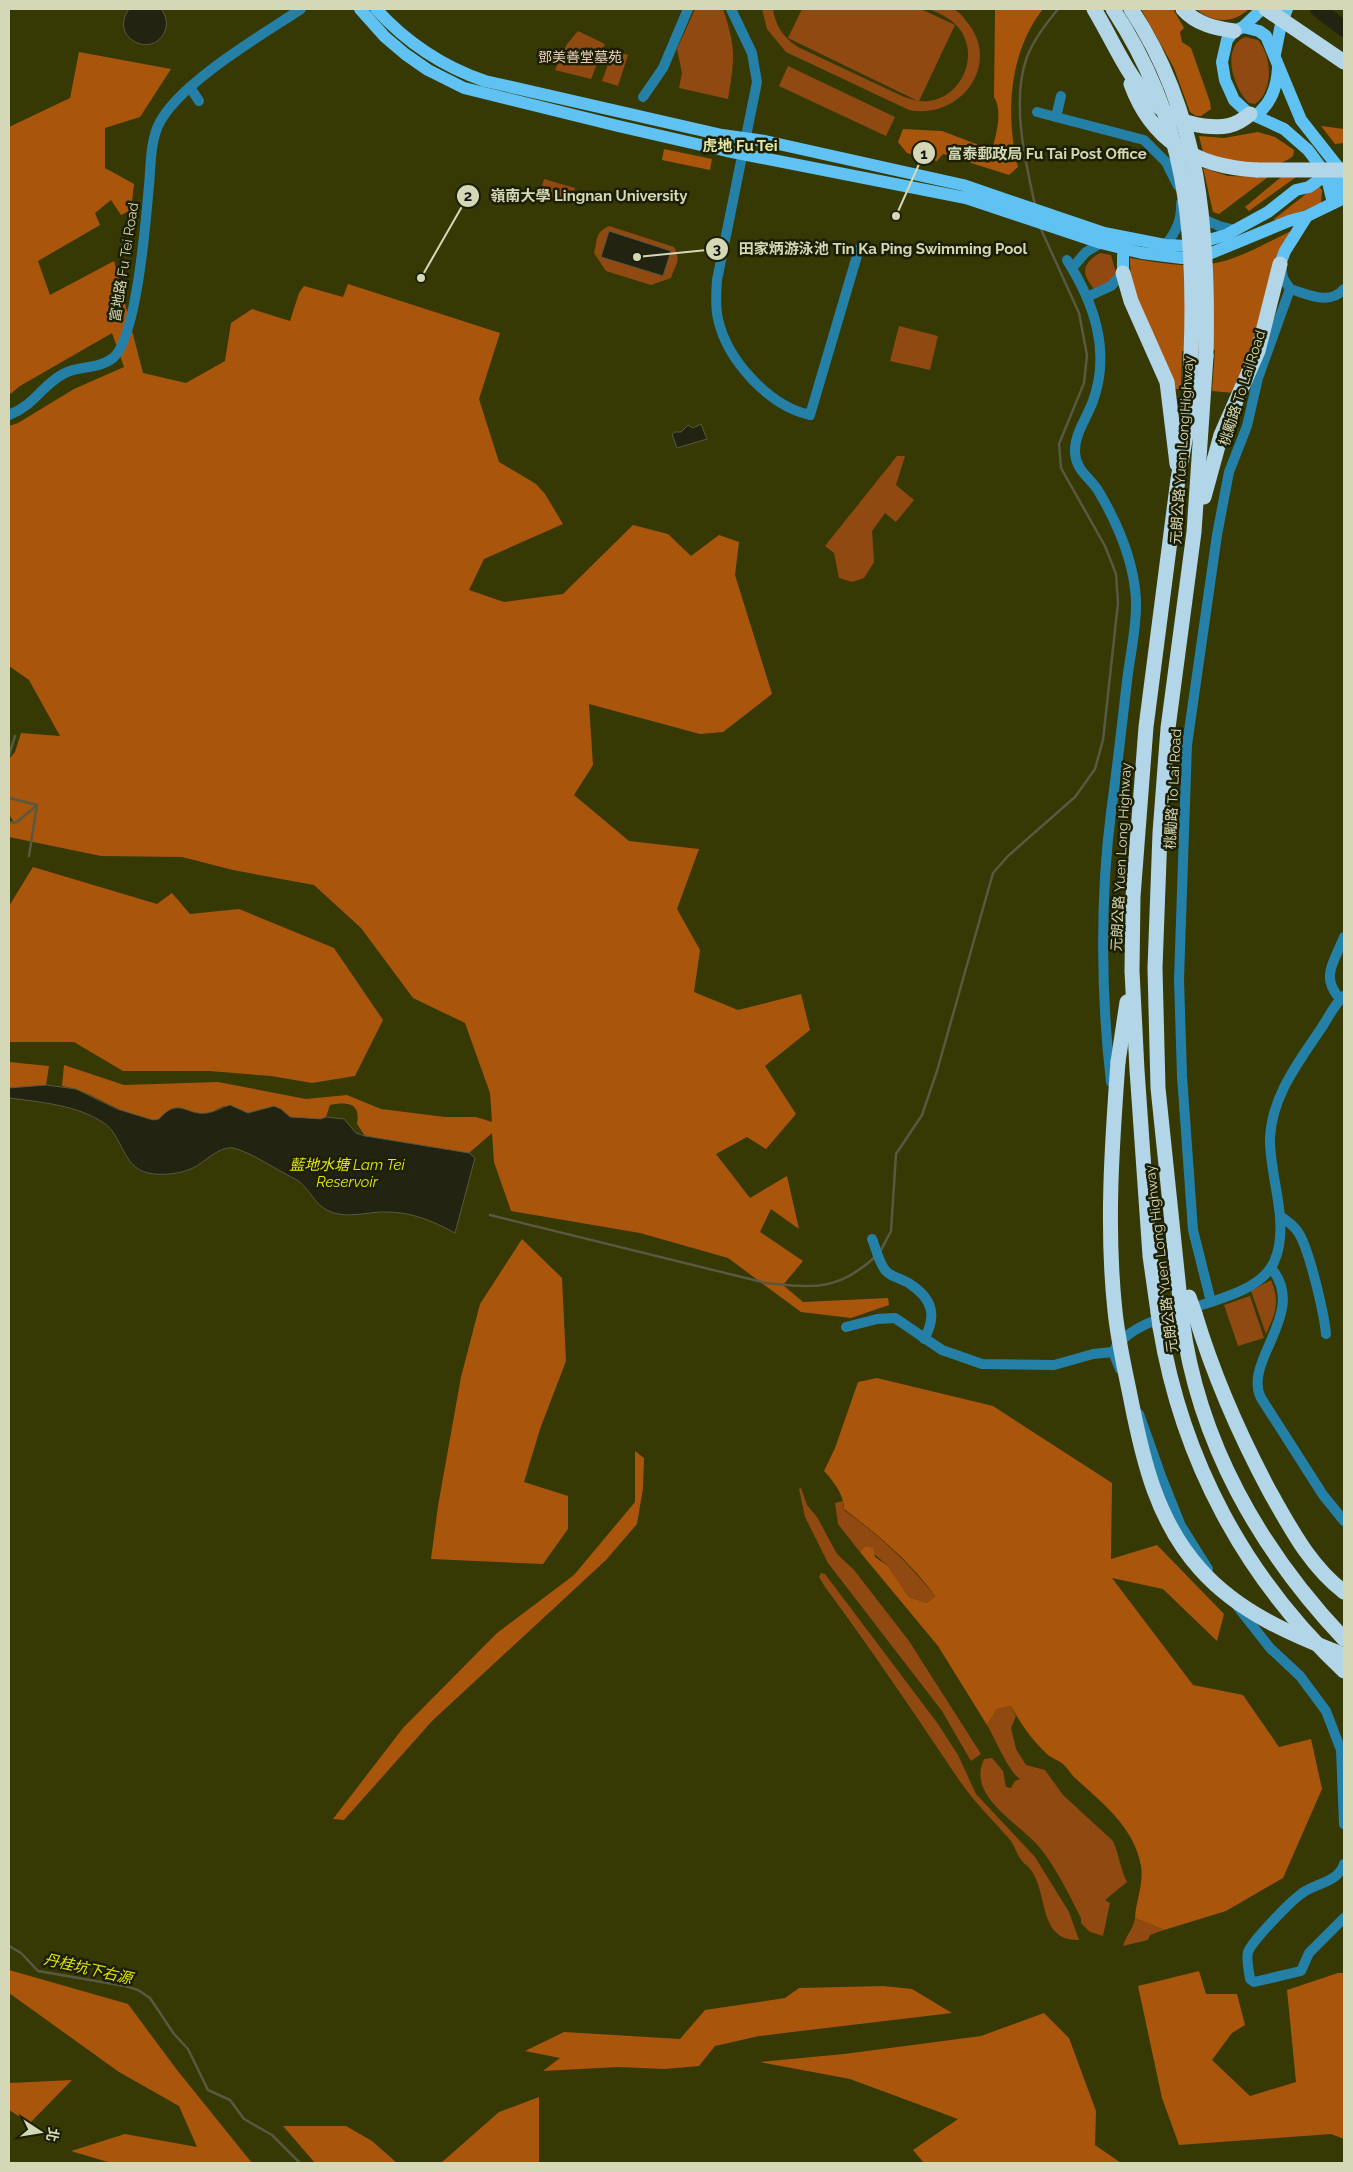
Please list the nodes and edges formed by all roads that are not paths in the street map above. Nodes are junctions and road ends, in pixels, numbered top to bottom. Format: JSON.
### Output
{"nodes":[{"id":1,"x":301,"y":9,"type":"edge"},
{"id":2,"x":360,"y":9,"type":"edge"},
{"id":3,"x":376,"y":9,"type":"edge"},
{"id":4,"x":688,"y":9,"type":"edge"},
{"id":5,"x":731,"y":9,"type":"edge"},
{"id":6,"x":1094,"y":9,"type":"edge"},
{"id":7,"x":1113,"y":9,"type":"edge"},
{"id":8,"x":1131,"y":9,"type":"edge"},
{"id":9,"x":1183,"y":9,"type":"edge"},
{"id":10,"x":1262,"y":9,"type":"edge"},
{"id":11,"x":1266,"y":9,"type":"edge"},
{"id":12,"x":1287,"y":9,"type":"edge"},
{"id":13,"x":1238,"y":29,"type":"junction"},
{"id":14,"x":1277,"y":60,"type":"junction"},
{"id":15,"x":1344,"y":62,"type":"edge"},
{"id":16,"x":1126,"y":68,"type":"junction"},
{"id":17,"x":190,"y":88,"type":"junction"},
{"id":18,"x":1061,"y":96,"type":"dead end"},
{"id":19,"x":643,"y":97,"type":"dead end"},
{"id":20,"x":199,"y":101,"type":"dead end"},
{"id":21,"x":1037,"y":112,"type":"dead end"},
{"id":22,"x":1253,"y":115,"type":"junction"},
{"id":23,"x":1056,"y":117,"type":"junction"},
{"id":24,"x":746,"y":139,"type":"junction"},
{"id":25,"x":743,"y":154,"type":"junction"},
{"id":26,"x":1342,"y":167,"type":"edge"},
{"id":27,"x":1322,"y":170,"type":"junction"},
{"id":28,"x":1180,"y":199,"type":"junction"},
{"id":29,"x":1339,"y":200,"type":"edge"},
{"id":30,"x":1011,"y":205,"type":"junction"},
{"id":31,"x":1307,"y":216,"type":"junction"},
{"id":32,"x":1057,"y":222,"type":"junction"},
{"id":33,"x":1236,"y":230,"type":"junction"},
{"id":34,"x":1101,"y":243,"type":"junction"},
{"id":35,"x":1126,"y":244,"type":"junction"},
{"id":36,"x":1165,"y":245,"type":"junction"},
{"id":37,"x":859,"y":249,"type":"dead end"},
{"id":38,"x":1280,"y":264,"type":"junction"},
{"id":39,"x":1123,"y":273,"type":"junction"},
{"id":40,"x":1290,"y":289,"type":"junction"},
{"id":41,"x":1344,"y":289,"type":"edge"},
{"id":42,"x":1087,"y":297,"type":"junction"},
{"id":43,"x":1199,"y":356,"type":"junction"},
{"id":44,"x":9,"y":415,"type":"edge"},
{"id":45,"x":1178,"y":479,"type":"junction"},
{"id":46,"x":1194,"y":532,"type":"junction"},
{"id":47,"x":1344,"y":937,"type":"edge"},
{"id":48,"x":1132,"y":971,"type":"junction"},
{"id":49,"x":1342,"y":997,"type":"edge"},
{"id":50,"x":1114,"y":1109,"type":"dead end"},
{"id":51,"x":1280,"y":1216,"type":"junction"},
{"id":52,"x":872,"y":1239,"type":"dead end"},
{"id":53,"x":1271,"y":1268,"type":"junction"},
{"id":54,"x":1211,"y":1302,"type":"junction"},
{"id":55,"x":1188,"y":1316,"type":"junction"},
{"id":56,"x":846,"y":1327,"type":"dead end"},
{"id":57,"x":1326,"y":1334,"type":"dead end"},
{"id":58,"x":924,"y":1340,"type":"junction"},
{"id":59,"x":1113,"y":1352,"type":"junction"},
{"id":60,"x":1344,"y":1520,"type":"edge"},
{"id":61,"x":1344,"y":1592,"type":"edge"},
{"id":62,"x":1344,"y":1639,"type":"edge"},
{"id":63,"x":1309,"y":1640,"type":"junction"},
{"id":64,"x":1344,"y":1644,"type":"edge"},
{"id":65,"x":1344,"y":1655,"type":"edge"},
{"id":66,"x":1344,"y":1671,"type":"edge"},
{"id":67,"x":1334,"y":1728,"type":"junction"},
{"id":68,"x":1344,"y":1734,"type":"edge"},
{"id":69,"x":1344,"y":1824,"type":"edge"},
{"id":70,"x":1344,"y":1864,"type":"edge"},
{"id":71,"x":1344,"y":1918,"type":"edge"}],
"edges":[{"from":1,"to":17,"type":"street","name":"富地路 Fu Tei Road"},
{"from":2,"to":25,"type":"main road"},
{"from":3,"to":24,"type":"main road"},
{"from":4,"to":19,"type":"street"},
{"from":5,"to":24,"type":"street"},
{"from":6,"to":16,"type":"highway"},
{"from":7,"to":43,"type":"highway","name":"元朗公路 Yuen Long Highway","bridge":true},
{"from":8,"to":43,"type":"highway","name":"元朗公路 Yuen Long Highway","bridge":true},
{"from":9,"to":13,"type":"highway"},
{"from":10,"to":13,"type":"main road"},
{"from":11,"to":15,"type":"highway","bridge":true},
{"from":12,"to":14,"type":"main road"},
{"from":13,"to":14,"type":"main road"},
{"from":13,"to":22,"type":"main road"},
{"from":14,"to":22,"type":"main road"},
{"from":14,"to":26,"type":"main road"},
{"from":16,"to":22,"type":"highway"},
{"from":16,"to":26,"type":"highway","bridge":true},
{"from":17,"to":20,"type":"street"},
{"from":17,"to":44,"type":"street","name":"富地路 Fu Tei Road"},
{"from":18,"to":23,"type":"street"},
{"from":21,"to":23,"type":"street"},
{"from":22,"to":27,"type":"main road"},
{"from":23,"to":28,"type":"street"},
{"from":24,"to":25,"type":"street"},
{"from":24,"to":30,"type":"main road"},
{"from":25,"to":30,"type":"main road"},
{"from":25,"to":37,"type":"street"},
{"from":26,"to":27,"type":"main road"},
{"from":26,"to":29,"type":"main road"},
{"from":27,"to":29,"type":"main road"},
{"from":27,"to":33,"type":"main road"},
{"from":28,"to":33,"type":"street"},
{"from":28,"to":36,"type":"street"},
{"from":29,"to":31,"type":"main road"},
{"from":30,"to":32,"type":"main road"},
{"from":31,"to":35,"type":"main road"},
{"from":31,"to":38,"type":"main road"},
{"from":32,"to":34,"type":"main road"},
{"from":32,"to":35,"type":"main road"},
{"from":33,"to":36,"type":"main road"},
{"from":34,"to":35,"type":"main road"},
{"from":34,"to":42,"type":"street"},
{"from":35,"to":36,"type":"main road"},
{"from":35,"to":39,"type":"main road"},
{"from":38,"to":40,"type":"street"},
{"from":38,"to":46,"type":"highway"},
{"from":39,"to":42,"type":"street"},
{"from":39,"to":45,"type":"highway"},
{"from":40,"to":41,"type":"street"},
{"from":40,"to":54,"type":"street","name":"桃勵路 To Lai Road"},
{"from":42,"to":50,"type":"street"},
{"from":43,"to":45,"type":"highway","name":"元朗公路 Yuen Long Highway"},
{"from":43,"to":46,"type":"highway","name":"元朗公路 Yuen Long Highway"},
{"from":45,"to":48,"type":"highway","name":"元朗公路 Yuen Long Highway"},
{"from":46,"to":55,"type":"highway","name":"元朗公路 Yuen Long Highway","bridge":true},
{"from":47,"to":49,"type":"street"},
{"from":48,"to":63,"type":"highway","bridge":true},
{"from":48,"to":66,"type":"highway","name":"元朗公路 Yuen Long Highway"},
{"from":49,"to":51,"type":"street"},
{"from":51,"to":53,"type":"street"},
{"from":51,"to":57,"type":"street"},
{"from":52,"to":58,"type":"street"},
{"from":53,"to":54,"type":"street"},
{"from":53,"to":60,"type":"street"},
{"from":54,"to":59,"type":"street"},
{"from":55,"to":61,"type":"highway"},
{"from":55,"to":62,"type":"highway","name":"元朗公路 Yuen Long Highway"},
{"from":56,"to":58,"type":"street"},
{"from":58,"to":59,"type":"street"},
{"from":59,"to":67,"type":"street"},
{"from":63,"to":64,"type":"highway"},
{"from":63,"to":65,"type":"highway","bridge":true},
{"from":67,"to":68,"type":"street"},
{"from":67,"to":69,"type":"street"},
{"from":70,"to":71,"type":"street"}]}
